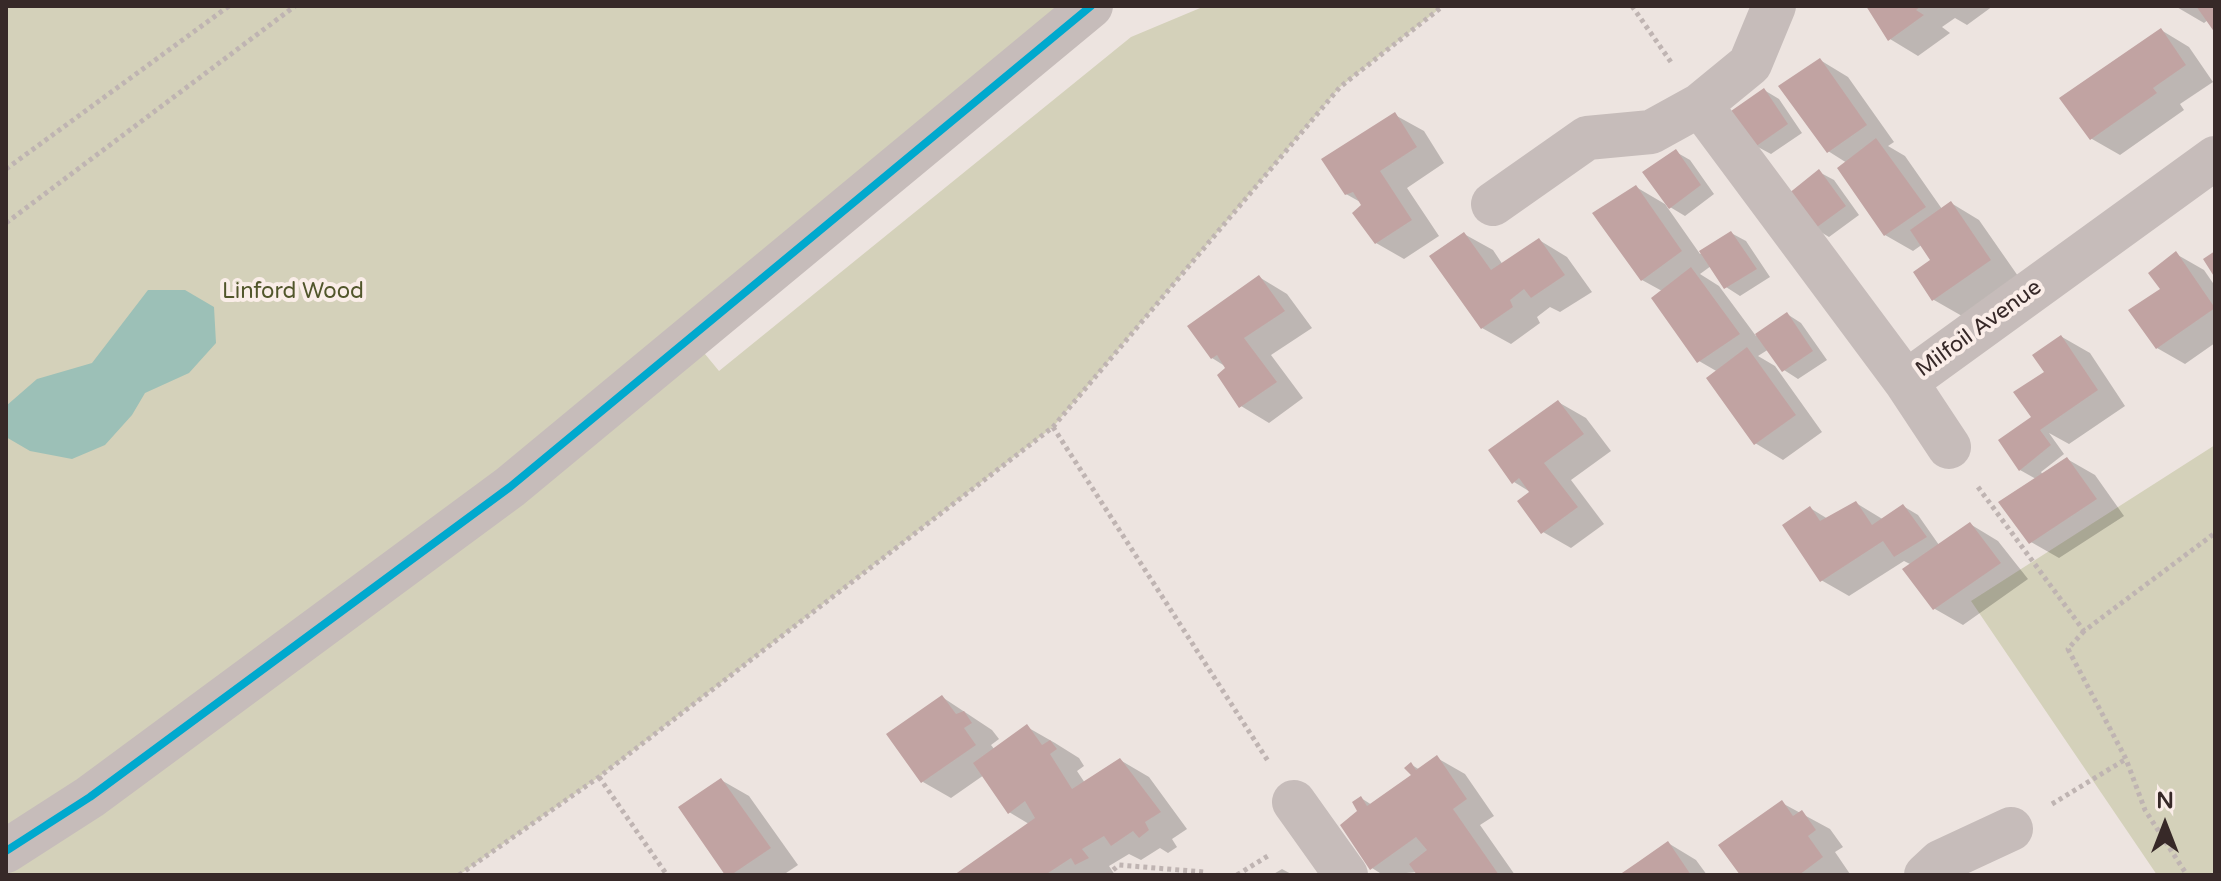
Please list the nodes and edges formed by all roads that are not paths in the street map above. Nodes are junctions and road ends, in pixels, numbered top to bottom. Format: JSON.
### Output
{"nodes":[{"id":1,"x":1091,"y":6,"type":"edge"},
{"id":2,"x":1774,"y":6,"type":"edge"},
{"id":3,"x":1700,"y":105,"type":"junction"},
{"id":4,"x":2215,"y":158,"type":"edge"},
{"id":5,"x":1493,"y":204,"type":"dead end"},
{"id":6,"x":1906,"y":382,"type":"junction"},
{"id":7,"x":1949,"y":447,"type":"road end"},
{"id":8,"x":1294,"y":802,"type":"road end"},
{"id":9,"x":2011,"y":829,"type":"road end"},
{"id":10,"x":6,"y":851,"type":"edge"},
{"id":11,"x":1346,"y":875,"type":"edge"},
{"id":12,"x":1926,"y":875,"type":"edge"}],
"edges":[{"from":1,"to":10,"type":"street"},
{"from":2,"to":3,"type":"street"},
{"from":3,"to":5,"type":"street"},
{"from":3,"to":6,"type":"street","name":"Milfoil Avenue"},
{"from":4,"to":6,"type":"street","name":"Milfoil Avenue"},
{"from":6,"to":7,"type":"street"},
{"from":8,"to":11,"type":"street"},
{"from":9,"to":12,"type":"street"}]}
